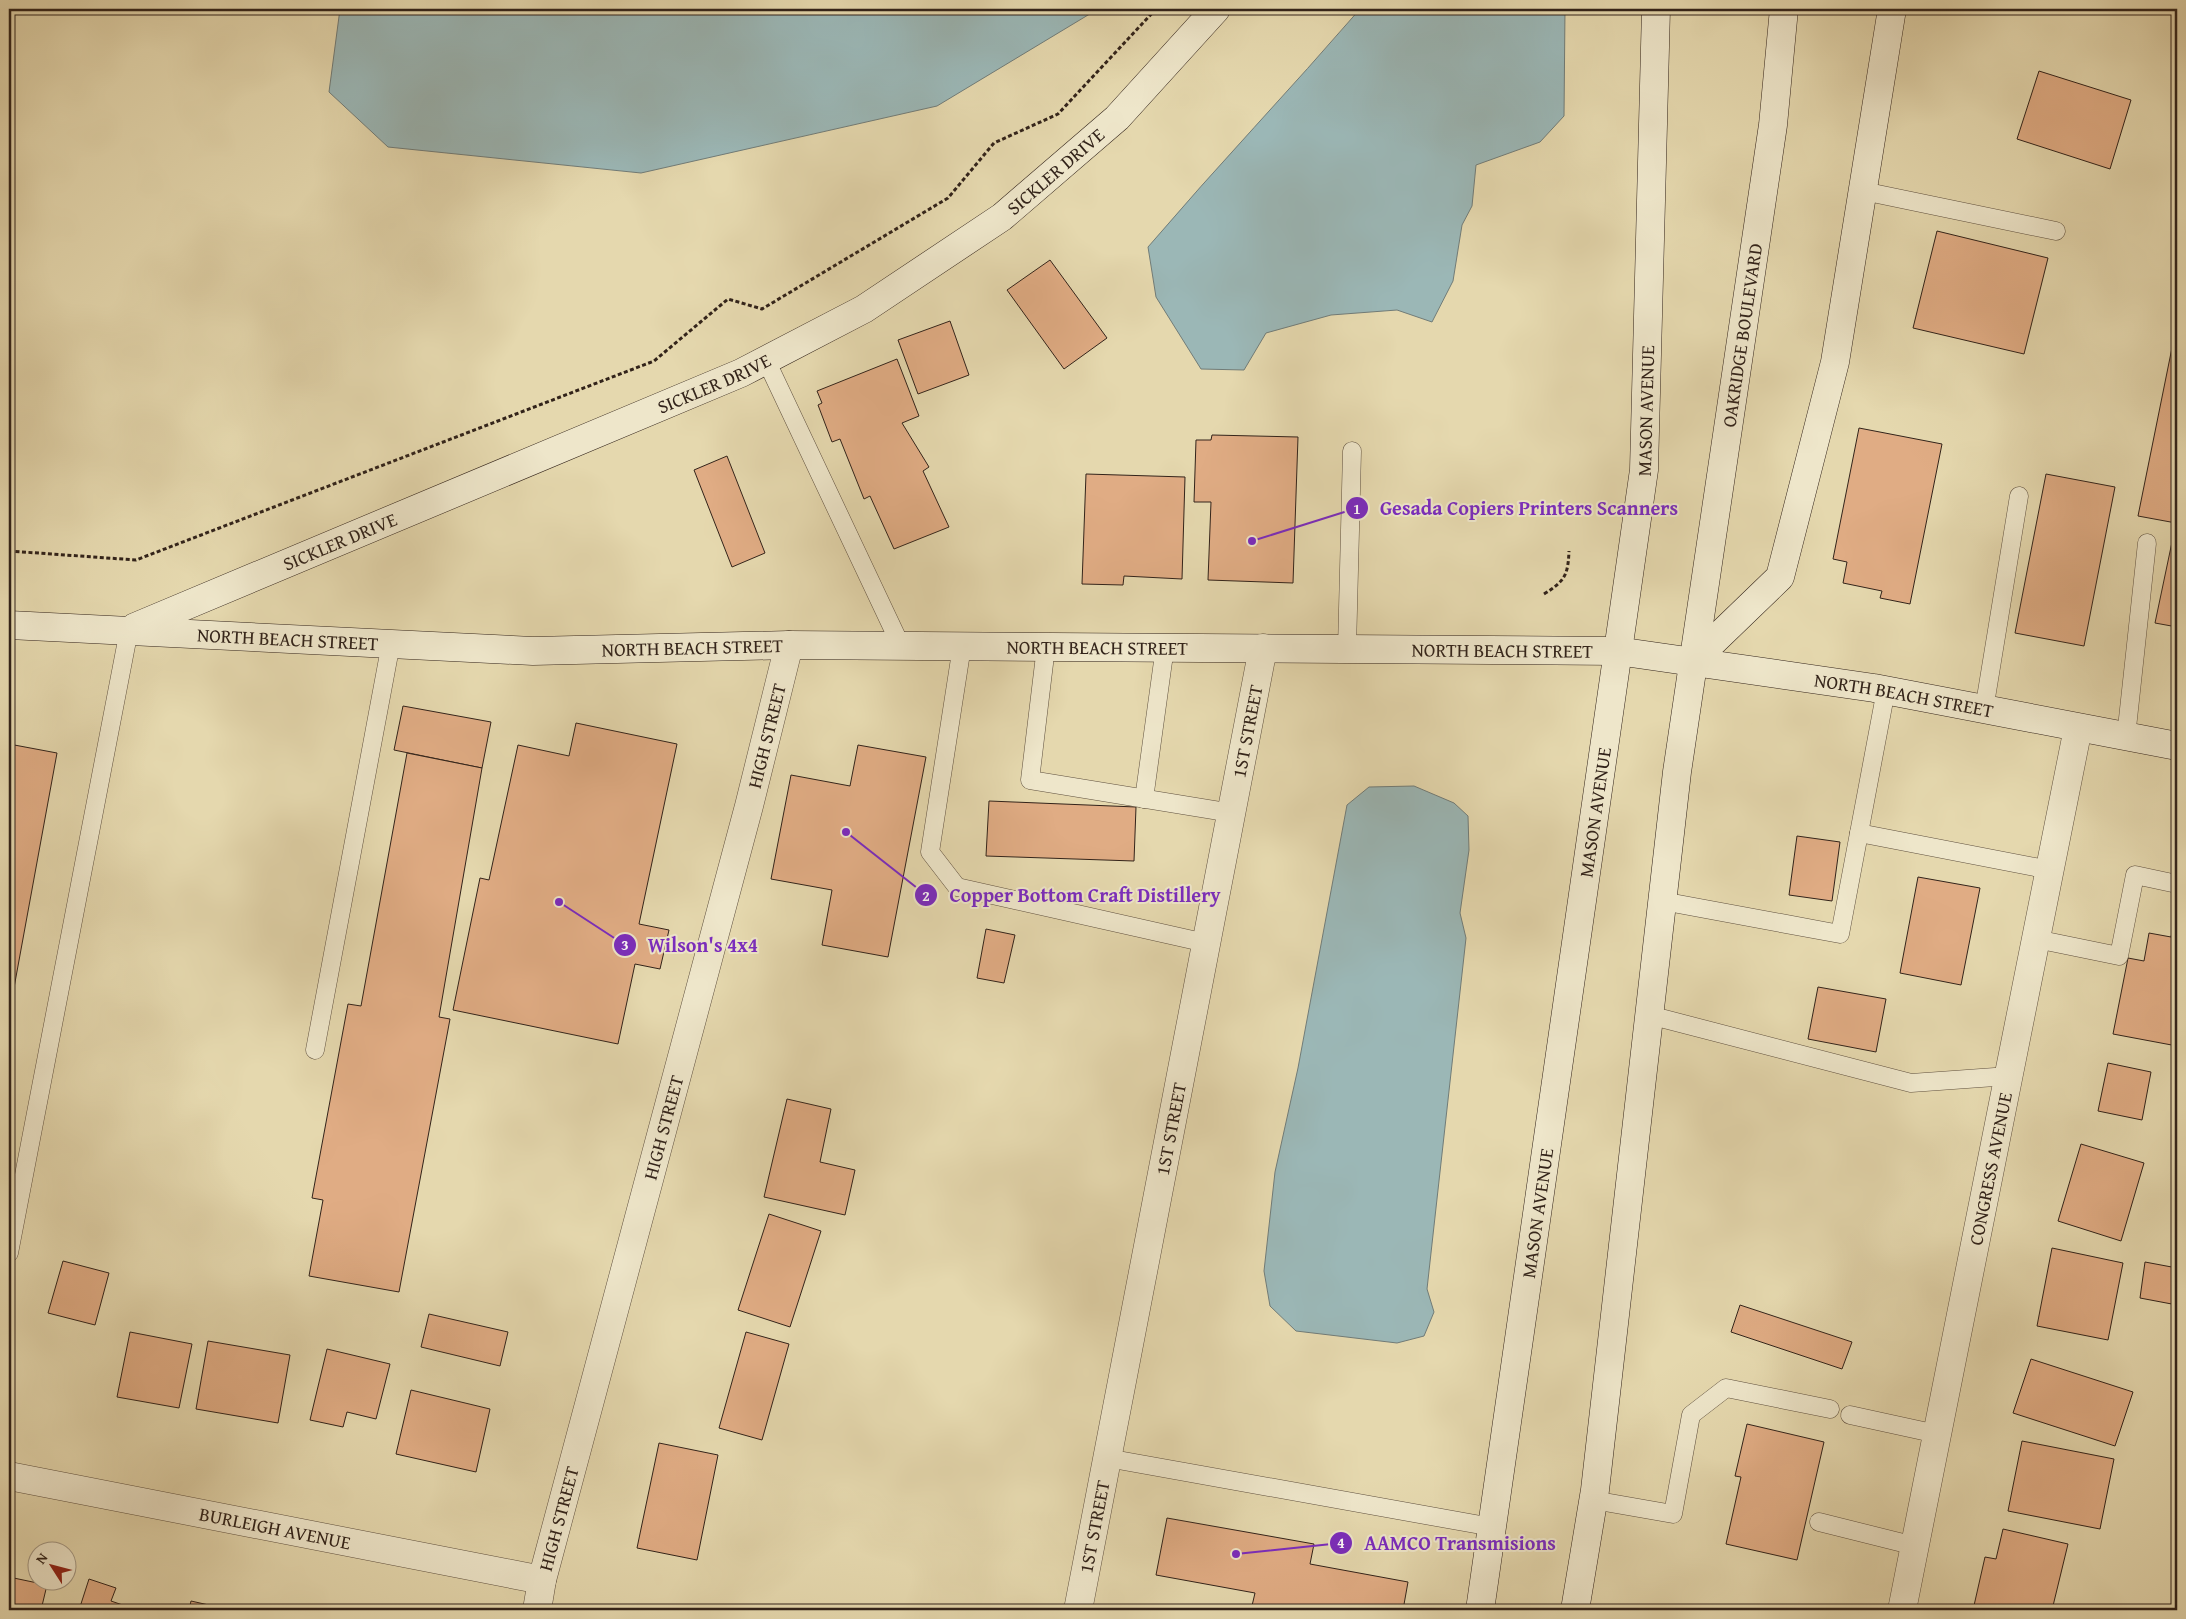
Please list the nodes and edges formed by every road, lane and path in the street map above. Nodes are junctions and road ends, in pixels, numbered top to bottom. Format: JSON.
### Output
{"nodes":[{"id":1,"x":1156,"y":9,"type":"edge"},
{"id":2,"x":1216,"y":9,"type":"edge"},
{"id":3,"x":1656,"y":9,"type":"edge"},
{"id":4,"x":1784,"y":9,"type":"edge"},
{"id":5,"x":1892,"y":9,"type":"edge"},
{"id":6,"x":1863,"y":191,"type":"junction"},
{"id":7,"x":2056,"y":231,"type":"dead end"},
{"id":8,"x":766,"y":360,"type":"junction"},
{"id":9,"x":1352,"y":451,"type":"dead end"},
{"id":10,"x":2019,"y":496,"type":"dead end"},
{"id":11,"x":2147,"y":543,"type":"dead end"},
{"id":12,"x":1569,"y":551,"type":"dead end"},
{"id":13,"x":9,"y":552,"type":"edge"},
{"id":14,"x":1544,"y":594,"type":"dead end"},
{"id":15,"x":9,"y":625,"type":"edge"},
{"id":16,"x":129,"y":630,"type":"junction"},
{"id":17,"x":391,"y":643,"type":"junction"},
{"id":18,"x":790,"y":645,"type":"junction"},
{"id":19,"x":901,"y":646,"type":"junction"},
{"id":20,"x":962,"y":646,"type":"junction"},
{"id":21,"x":1046,"y":647,"type":"junction"},
{"id":22,"x":1165,"y":647,"type":"junction"},
{"id":23,"x":1263,"y":648,"type":"junction"},
{"id":24,"x":1347,"y":649,"type":"junction"},
{"id":25,"x":1617,"y":651,"type":"junction"},
{"id":26,"x":1694,"y":660,"type":"junction"},
{"id":27,"x":1886,"y":690,"type":"junction"},
{"id":28,"x":1984,"y":710,"type":"junction"},
{"id":29,"x":2078,"y":728,"type":"junction"},
{"id":30,"x":2126,"y":737,"type":"junction"},
{"id":31,"x":2177,"y":746,"type":"edge"},
{"id":32,"x":1144,"y":799,"type":"junction"},
{"id":33,"x":1232,"y":813,"type":"junction"},
{"id":34,"x":1859,"y":834,"type":"junction"},
{"id":35,"x":2050,"y":870,"type":"junction"},
{"id":36,"x":2177,"y":884,"type":"edge"},
{"id":37,"x":1662,"y":901,"type":"junction"},
{"id":38,"x":2036,"y":939,"type":"junction"},
{"id":39,"x":1206,"y":943,"type":"junction"},
{"id":40,"x":1649,"y":1015,"type":"junction"},
{"id":41,"x":315,"y":1050,"type":"dead end"},
{"id":42,"x":2009,"y":1076,"type":"junction"},
{"id":43,"x":9,"y":1253,"type":"edge"},
{"id":44,"x":1830,"y":1409,"type":"dead end"},
{"id":45,"x":1850,"y":1415,"type":"dead end"},
{"id":46,"x":1937,"y":1434,"type":"junction"},
{"id":47,"x":1107,"y":1458,"type":"junction"},
{"id":48,"x":9,"y":1476,"type":"edge"},
{"id":49,"x":1593,"y":1500,"type":"junction"},
{"id":50,"x":1819,"y":1522,"type":"dead end"},
{"id":51,"x":1492,"y":1527,"type":"junction"},
{"id":52,"x":1915,"y":1546,"type":"junction"},
{"id":53,"x":542,"y":1580,"type":"junction"},
{"id":54,"x":536,"y":1610,"type":"edge"},
{"id":55,"x":1078,"y":1610,"type":"edge"},
{"id":56,"x":1480,"y":1610,"type":"edge"},
{"id":57,"x":1575,"y":1610,"type":"edge"},
{"id":58,"x":1902,"y":1610,"type":"edge"}],
"edges":[{"from":1,"to":13,"type":"path"},
{"from":2,"to":8,"type":"street","name":"SICKLER DRIVE"},
{"from":3,"to":25,"type":"street","name":"MASON AVENUE"},
{"from":4,"to":26,"type":"street","name":"OAKRIDGE BOULEVARD"},
{"from":5,"to":6,"type":"street"},
{"from":6,"to":7,"type":"lane"},
{"from":6,"to":26,"type":"street"},
{"from":8,"to":16,"type":"street","name":"SICKLER DRIVE"},
{"from":8,"to":19,"type":"lane"},
{"from":9,"to":24,"type":"lane"},
{"from":10,"to":28,"type":"lane"},
{"from":11,"to":30,"type":"lane"},
{"from":12,"to":14,"type":"path"},
{"from":15,"to":16,"type":"street","name":"NORTH BEACH STREET"},
{"from":16,"to":17,"type":"street","name":"NORTH BEACH STREET"},
{"from":16,"to":43,"type":"lane"},
{"from":17,"to":18,"type":"street","name":"NORTH BEACH STREET"},
{"from":17,"to":41,"type":"lane"},
{"from":18,"to":19,"type":"street","name":"NORTH BEACH STREET"},
{"from":18,"to":53,"type":"street","name":"HIGH STREET"},
{"from":19,"to":20,"type":"street","name":"NORTH BEACH STREET"},
{"from":20,"to":21,"type":"street","name":"NORTH BEACH STREET"},
{"from":20,"to":39,"type":"lane"},
{"from":21,"to":22,"type":"street","name":"NORTH BEACH STREET"},
{"from":21,"to":32,"type":"lane"},
{"from":22,"to":23,"type":"street","name":"NORTH BEACH STREET"},
{"from":22,"to":32,"type":"lane"},
{"from":23,"to":24,"type":"street","name":"NORTH BEACH STREET"},
{"from":23,"to":33,"type":"street","name":"1ST STREET"},
{"from":24,"to":25,"type":"street","name":"NORTH BEACH STREET"},
{"from":25,"to":26,"type":"street","name":"NORTH BEACH STREET"},
{"from":25,"to":51,"type":"street","name":"MASON AVENUE"},
{"from":26,"to":27,"type":"street","name":"NORTH BEACH STREET"},
{"from":26,"to":37,"type":"street"},
{"from":27,"to":28,"type":"street","name":"NORTH BEACH STREET"},
{"from":27,"to":34,"type":"lane"},
{"from":28,"to":29,"type":"street","name":"NORTH BEACH STREET"},
{"from":29,"to":30,"type":"street","name":"NORTH BEACH STREET"},
{"from":29,"to":35,"type":"street","name":"CONGRESS AVENUE"},
{"from":30,"to":31,"type":"street","name":"NORTH BEACH STREET"},
{"from":32,"to":33,"type":"lane"},
{"from":33,"to":39,"type":"street","name":"1ST STREET"},
{"from":34,"to":35,"type":"lane"},
{"from":34,"to":37,"type":"lane"},
{"from":35,"to":38,"type":"street","name":"CONGRESS AVENUE"},
{"from":36,"to":38,"type":"lane"},
{"from":37,"to":40,"type":"street"},
{"from":38,"to":42,"type":"street","name":"CONGRESS AVENUE"},
{"from":39,"to":47,"type":"street","name":"1ST STREET"},
{"from":40,"to":42,"type":"lane"},
{"from":40,"to":49,"type":"street"},
{"from":42,"to":46,"type":"street","name":"CONGRESS AVENUE"},
{"from":44,"to":49,"type":"lane"},
{"from":45,"to":46,"type":"lane"},
{"from":46,"to":52,"type":"street","name":"CONGRESS AVENUE"},
{"from":47,"to":51,"type":"lane"},
{"from":47,"to":55,"type":"street","name":"1ST STREET"},
{"from":48,"to":53,"type":"street","name":"BURLEIGH AVENUE"},
{"from":49,"to":57,"type":"street"},
{"from":50,"to":52,"type":"lane"},
{"from":51,"to":56,"type":"street","name":"MASON AVENUE"},
{"from":52,"to":58,"type":"street","name":"CONGRESS AVENUE"},
{"from":53,"to":54,"type":"street","name":"HIGH STREET"}]}
